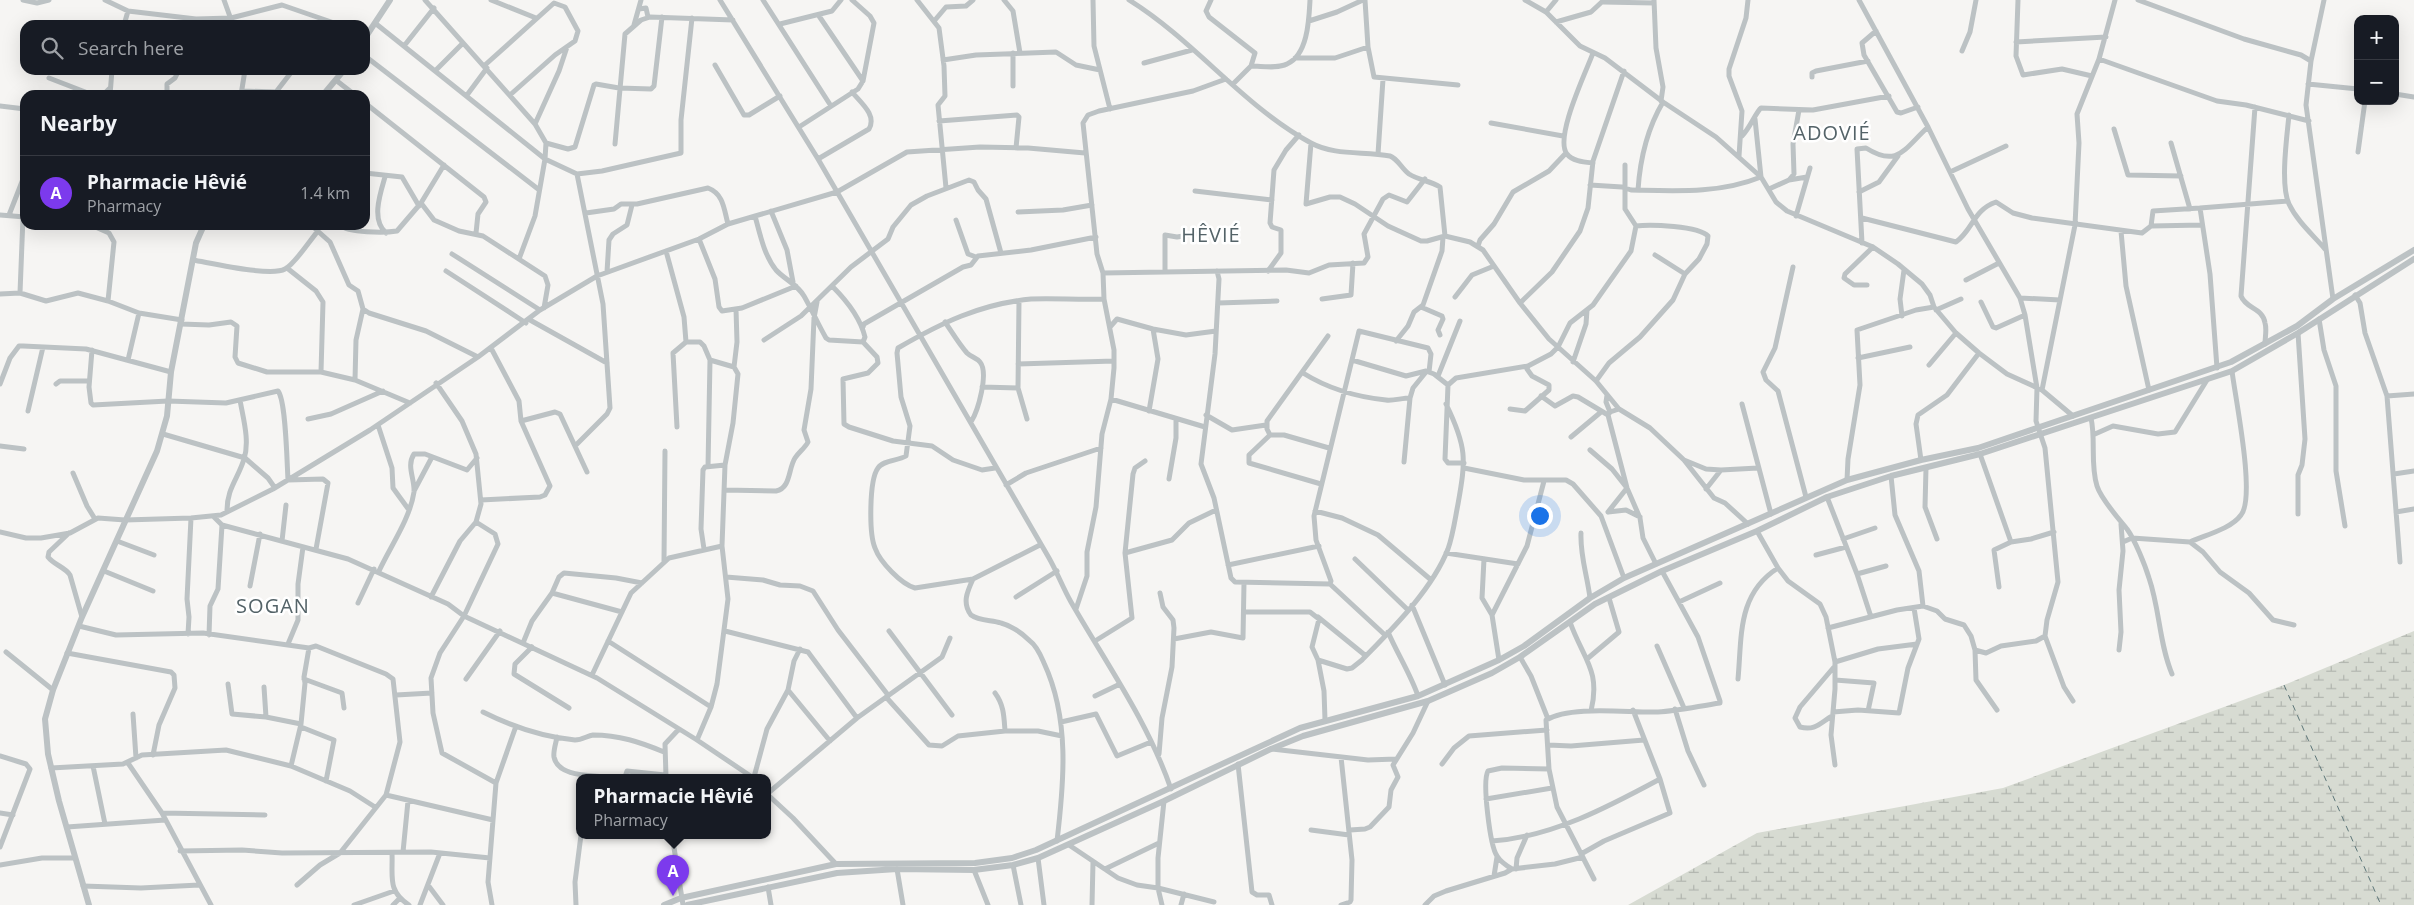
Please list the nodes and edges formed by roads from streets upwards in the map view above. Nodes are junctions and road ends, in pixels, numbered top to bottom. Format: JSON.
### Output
{"nodes":[{"id":1,"x":18,"y":0,"type":"edge"},
{"id":2,"x":23,"y":0,"type":"edge"},
{"id":3,"x":49,"y":0,"type":"edge"},
{"id":4,"x":105,"y":0,"type":"edge"},
{"id":5,"x":224,"y":0,"type":"edge"},
{"id":6,"x":390,"y":0,"type":"edge"},
{"id":7,"x":425,"y":0,"type":"edge"},
{"id":8,"x":491,"y":0,"type":"edge"},
{"id":9,"x":641,"y":0,"type":"edge"},
{"id":10,"x":720,"y":0,"type":"edge"},
{"id":11,"x":763,"y":0,"type":"edge"},
{"id":12,"x":841,"y":0,"type":"edge"},
{"id":13,"x":852,"y":0,"type":"edge"},
{"id":14,"x":917,"y":0,"type":"edge"},
{"id":15,"x":973,"y":0,"type":"edge"},
{"id":16,"x":1093,"y":0,"type":"edge"},
{"id":17,"x":1129,"y":0,"type":"edge"},
{"id":18,"x":1211,"y":0,"type":"edge"},
{"id":19,"x":1310,"y":0,"type":"edge"},
{"id":20,"x":1364,"y":0,"type":"edge"},
{"id":21,"x":1525,"y":0,"type":"edge"},
{"id":22,"x":1556,"y":0,"type":"edge"},
{"id":23,"x":1748,"y":0,"type":"edge"},
{"id":24,"x":1860,"y":0,"type":"edge"},
{"id":25,"x":1976,"y":0,"type":"edge"},
{"id":26,"x":2018,"y":0,"type":"edge"},
{"id":27,"x":2115,"y":0,"type":"edge"},
{"id":28,"x":2138,"y":0,"type":"edge"},
{"id":29,"x":2324,"y":0,"type":"edge"},
{"id":30,"x":556,"y":1,"type":"edge"},
{"id":31,"x":1008,"y":1,"type":"edge"},
{"id":32,"x":1604,"y":1,"type":"edge"},
{"id":33,"x":1654,"y":2,"type":"edge"},
{"id":34,"x":1351,"y":3,"type":"edge"},
{"id":35,"x":434,"y":8,"type":"junction"},
{"id":36,"x":639,"y":9,"type":"junction"},
{"id":37,"x":128,"y":11,"type":"junction"},
{"id":38,"x":1546,"y":12,"type":"junction"},
{"id":39,"x":819,"y":16,"type":"junction"},
{"id":40,"x":648,"y":17,"type":"junction"},
{"id":41,"x":662,"y":17,"type":"junction"},
{"id":42,"x":231,"y":18,"type":"junction"},
{"id":43,"x":319,"y":18,"type":"joint"},
{"id":44,"x":536,"y":18,"type":"junction"},
{"id":45,"x":692,"y":18,"type":"junction"},
{"id":46,"x":125,"y":20,"type":"edge"},
{"id":47,"x":325,"y":20,"type":"edge"},
{"id":48,"x":734,"y":20,"type":"junction"},
{"id":49,"x":934,"y":20,"type":"junction"},
{"id":50,"x":1309,"y":21,"type":"junction"},
{"id":51,"x":1556,"y":22,"type":"junction"},
{"id":52,"x":375,"y":23,"type":"junction"},
{"id":53,"x":780,"y":24,"type":"junction"},
{"id":54,"x":634,"y":25,"type":"junction"},
{"id":55,"x":370,"y":30,"type":"edge"},
{"id":56,"x":1876,"y":31,"type":"junction"},
{"id":57,"x":2106,"y":37,"type":"junction"},
{"id":58,"x":2016,"y":42,"type":"junction"},
{"id":59,"x":463,"y":43,"type":"junction"},
{"id":60,"x":404,"y":46,"type":"junction"},
{"id":61,"x":567,"y":47,"type":"junction"},
{"id":62,"x":1368,"y":47,"type":"junction"},
{"id":63,"x":1192,"y":50,"type":"junction"},
{"id":64,"x":1962,"y":51,"type":"dead end"},
{"id":65,"x":1013,"y":53,"type":"junction"},
{"id":66,"x":1020,"y":53,"type":"junction"},
{"id":67,"x":1593,"y":53,"type":"junction"},
{"id":68,"x":1295,"y":58,"type":"junction"},
{"id":69,"x":2099,"y":59,"type":"junction"},
{"id":70,"x":370,"y":60,"type":"edge"},
{"id":71,"x":943,"y":60,"type":"junction"},
{"id":72,"x":2311,"y":60,"type":"junction"},
{"id":73,"x":1868,"y":61,"type":"junction"},
{"id":74,"x":1144,"y":63,"type":"dead end"},
{"id":75,"x":486,"y":66,"type":"junction"},
{"id":76,"x":715,"y":66,"type":"dead end"},
{"id":77,"x":1251,"y":66,"type":"junction"},
{"id":78,"x":436,"y":70,"type":"junction"},
{"id":79,"x":1100,"y":70,"type":"junction"},
{"id":80,"x":1624,"y":71,"type":"junction"},
{"id":81,"x":112,"y":75,"type":"edge"},
{"id":82,"x":176,"y":75,"type":"edge"},
{"id":83,"x":244,"y":75,"type":"edge"},
{"id":84,"x":289,"y":75,"type":"edge"},
{"id":85,"x":341,"y":75,"type":"edge"},
{"id":86,"x":2092,"y":76,"type":"junction"},
{"id":87,"x":1812,"y":77,"type":"dead end"},
{"id":88,"x":49,"y":78,"type":"dead end"},
{"id":89,"x":1226,"y":79,"type":"junction"},
{"id":90,"x":1383,"y":79,"type":"junction"},
{"id":91,"x":337,"y":81,"type":"junction"},
{"id":92,"x":863,"y":81,"type":"junction"},
{"id":93,"x":1232,"y":84,"type":"junction"},
{"id":94,"x":2308,"y":84,"type":"junction"},
{"id":95,"x":1013,"y":86,"type":"dead end"},
{"id":96,"x":1458,"y":86,"type":"dead end"},
{"id":97,"x":619,"y":88,"type":"junction"},
{"id":98,"x":2354,"y":89,"type":"edge"},
{"id":99,"x":81,"y":90,"type":"edge"},
{"id":100,"x":110,"y":90,"type":"edge"},
{"id":101,"x":167,"y":90,"type":"edge"},
{"id":102,"x":242,"y":90,"type":"edge"},
{"id":103,"x":278,"y":90,"type":"edge"},
{"id":104,"x":328,"y":90,"type":"edge"},
{"id":105,"x":349,"y":90,"type":"edge"},
{"id":106,"x":852,"y":92,"type":"junction"},
{"id":107,"x":467,"y":95,"type":"junction"},
{"id":108,"x":510,"y":95,"type":"junction"},
{"id":109,"x":2399,"y":95,"type":"edge"},
{"id":110,"x":780,"y":96,"type":"junction"},
{"id":111,"x":1889,"y":96,"type":"junction"},
{"id":112,"x":2414,"y":97,"type":"edge"},
{"id":113,"x":1662,"y":102,"type":"junction"},
{"id":114,"x":2364,"y":105,"type":"edge"},
{"id":115,"x":0,"y":106,"type":"edge"},
{"id":116,"x":831,"y":106,"type":"junction"},
{"id":117,"x":370,"y":107,"type":"edge"},
{"id":118,"x":1918,"y":107,"type":"junction"},
{"id":119,"x":2255,"y":107,"type":"junction"},
{"id":120,"x":20,"y":108,"type":"edge"},
{"id":121,"x":1110,"y":109,"type":"junction"},
{"id":122,"x":1799,"y":110,"type":"junction"},
{"id":123,"x":2289,"y":115,"type":"junction"},
{"id":124,"x":1755,"y":119,"type":"junction"},
{"id":125,"x":940,"y":121,"type":"junction"},
{"id":126,"x":2309,"y":121,"type":"junction"},
{"id":127,"x":1491,"y":123,"type":"dead end"},
{"id":128,"x":535,"y":124,"type":"junction"},
{"id":129,"x":799,"y":127,"type":"junction"},
{"id":130,"x":1928,"y":128,"type":"junction"},
{"id":131,"x":2114,"y":129,"type":"dead end"},
{"id":132,"x":1299,"y":135,"type":"junction"},
{"id":133,"x":1564,"y":136,"type":"junction"},
{"id":134,"x":1742,"y":136,"type":"junction"},
{"id":135,"x":546,"y":143,"type":"junction"},
{"id":136,"x":1311,"y":143,"type":"junction"},
{"id":137,"x":2171,"y":143,"type":"dead end"},
{"id":138,"x":615,"y":144,"type":"dead end"},
{"id":139,"x":2006,"y":146,"type":"dead end"},
{"id":140,"x":1016,"y":148,"type":"junction"},
{"id":141,"x":942,"y":150,"type":"junction"},
{"id":142,"x":2358,"y":152,"type":"dead end"},
{"id":143,"x":1085,"y":153,"type":"junction"},
{"id":144,"x":1566,"y":153,"type":"junction"},
{"id":145,"x":1378,"y":154,"type":"junction"},
{"id":146,"x":1739,"y":156,"type":"junction"},
{"id":147,"x":1898,"y":156,"type":"junction"},
{"id":148,"x":545,"y":159,"type":"junction"},
{"id":149,"x":818,"y":159,"type":"junction"},
{"id":150,"x":1592,"y":163,"type":"junction"},
{"id":151,"x":1625,"y":165,"type":"dead end"},
{"id":152,"x":444,"y":166,"type":"junction"},
{"id":153,"x":1810,"y":168,"type":"dead end"},
{"id":154,"x":1950,"y":172,"type":"junction"},
{"id":155,"x":370,"y":174,"type":"edge"},
{"id":156,"x":577,"y":174,"type":"junction"},
{"id":157,"x":2181,"y":176,"type":"junction"},
{"id":158,"x":385,"y":177,"type":"junction"},
{"id":159,"x":1761,"y":177,"type":"junction"},
{"id":160,"x":1807,"y":177,"type":"junction"},
{"id":161,"x":1425,"y":179,"type":"junction"},
{"id":162,"x":1789,"y":180,"type":"junction"},
{"id":163,"x":1590,"y":184,"type":"junction"},
{"id":164,"x":20,"y":186,"type":"edge"},
{"id":165,"x":946,"y":188,"type":"junction"},
{"id":166,"x":1625,"y":188,"type":"junction"},
{"id":167,"x":538,"y":189,"type":"junction"},
{"id":168,"x":1769,"y":189,"type":"junction"},
{"id":169,"x":1638,"y":190,"type":"junction"},
{"id":170,"x":1195,"y":191,"type":"dead end"},
{"id":171,"x":837,"y":192,"type":"junction"},
{"id":172,"x":1859,"y":192,"type":"junction"},
{"id":173,"x":1272,"y":200,"type":"junction"},
{"id":174,"x":2288,"y":201,"type":"junction"},
{"id":175,"x":420,"y":205,"type":"junction"},
{"id":176,"x":632,"y":205,"type":"junction"},
{"id":177,"x":1092,"y":205,"type":"junction"},
{"id":178,"x":2247,"y":206,"type":"junction"},
{"id":179,"x":2200,"y":208,"type":"junction"},
{"id":180,"x":2190,"y":209,"type":"junction"},
{"id":181,"x":771,"y":211,"type":"junction"},
{"id":182,"x":1018,"y":212,"type":"dead end"},
{"id":183,"x":586,"y":213,"type":"junction"},
{"id":184,"x":0,"y":214,"type":"edge"},
{"id":185,"x":8,"y":215,"type":"junction"},
{"id":186,"x":20,"y":216,"type":"edge"},
{"id":187,"x":755,"y":216,"type":"junction"},
{"id":188,"x":1796,"y":216,"type":"junction"},
{"id":189,"x":1374,"y":218,"type":"junction"},
{"id":190,"x":1862,"y":218,"type":"junction"},
{"id":191,"x":1974,"y":218,"type":"junction"},
{"id":192,"x":956,"y":220,"type":"dead end"},
{"id":193,"x":728,"y":224,"type":"junction"},
{"id":194,"x":2075,"y":225,"type":"junction"},
{"id":195,"x":2202,"y":225,"type":"junction"},
{"id":196,"x":1636,"y":226,"type":"junction"},
{"id":197,"x":2151,"y":226,"type":"junction"},
{"id":198,"x":23,"y":230,"type":"edge"},
{"id":199,"x":102,"y":230,"type":"edge"},
{"id":200,"x":202,"y":230,"type":"edge"},
{"id":201,"x":347,"y":230,"type":"edge"},
{"id":202,"x":318,"y":231,"type":"joint"},
{"id":203,"x":2121,"y":231,"type":"junction"},
{"id":204,"x":386,"y":232,"type":"junction"},
{"id":205,"x":476,"y":233,"type":"junction"},
{"id":206,"x":1202,"y":233,"type":"dead end"},
{"id":207,"x":1444,"y":236,"type":"junction"},
{"id":208,"x":1096,"y":238,"type":"junction"},
{"id":209,"x":699,"y":239,"type":"junction"},
{"id":210,"x":1862,"y":242,"type":"junction"},
{"id":211,"x":1478,"y":246,"type":"junction"},
{"id":212,"x":1873,"y":247,"type":"junction"},
{"id":213,"x":2326,"y":249,"type":"junction"},
{"id":214,"x":2414,"y":250,"type":"edge"},
{"id":215,"x":666,"y":251,"type":"junction"},
{"id":216,"x":872,"y":251,"type":"junction"},
{"id":217,"x":1001,"y":253,"type":"junction"},
{"id":218,"x":452,"y":254,"type":"dead end"},
{"id":219,"x":1655,"y":255,"type":"dead end"},
{"id":220,"x":976,"y":257,"type":"junction"},
{"id":221,"x":519,"y":259,"type":"junction"},
{"id":222,"x":2414,"y":259,"type":"edge"},
{"id":223,"x":193,"y":260,"type":"junction"},
{"id":224,"x":1353,"y":263,"type":"junction"},
{"id":225,"x":1998,"y":263,"type":"junction"},
{"id":226,"x":1494,"y":266,"type":"junction"},
{"id":227,"x":1792,"y":267,"type":"dead end"},
{"id":228,"x":287,"y":268,"type":"junction"},
{"id":229,"x":1904,"y":270,"type":"junction"},
{"id":230,"x":446,"y":271,"type":"dead end"},
{"id":231,"x":1217,"y":271,"type":"junction"},
{"id":232,"x":1268,"y":271,"type":"junction"},
{"id":233,"x":607,"y":272,"type":"junction"},
{"id":234,"x":1165,"y":272,"type":"junction"},
{"id":235,"x":1103,"y":274,"type":"junction"},
{"id":236,"x":1686,"y":274,"type":"junction"},
{"id":237,"x":597,"y":276,"type":"junction"},
{"id":238,"x":1966,"y":280,"type":"dead end"},
{"id":239,"x":794,"y":284,"type":"junction"},
{"id":240,"x":1867,"y":285,"type":"dead end"},
{"id":241,"x":833,"y":286,"type":"junction"},
{"id":242,"x":20,"y":293,"type":"junction"},
{"id":243,"x":0,"y":294,"type":"edge"},
{"id":244,"x":2355,"y":295,"type":"junction"},
{"id":245,"x":1455,"y":297,"type":"dead end"},
{"id":246,"x":2020,"y":298,"type":"junction"},
{"id":247,"x":1104,"y":299,"type":"junction"},
{"id":248,"x":1322,"y":299,"type":"dead end"},
{"id":249,"x":1961,"y":299,"type":"dead end"},
{"id":250,"x":2333,"y":299,"type":"junction"},
{"id":251,"x":2060,"y":300,"type":"junction"},
{"id":252,"x":108,"y":301,"type":"junction"},
{"id":253,"x":1019,"y":301,"type":"junction"},
{"id":254,"x":1277,"y":301,"type":"dead end"},
{"id":255,"x":817,"y":302,"type":"junction"},
{"id":256,"x":901,"y":302,"type":"junction"},
{"id":257,"x":1981,"y":302,"type":"dead end"},
{"id":258,"x":1218,"y":303,"type":"junction"},
{"id":259,"x":1520,"y":303,"type":"junction"},
{"id":260,"x":1421,"y":307,"type":"junction"},
{"id":261,"x":809,"y":308,"type":"junction"},
{"id":262,"x":1935,"y":308,"type":"junction"},
{"id":263,"x":363,"y":309,"type":"junction"},
{"id":264,"x":542,"y":309,"type":"junction"},
{"id":265,"x":736,"y":309,"type":"junction"},
{"id":266,"x":1587,"y":310,"type":"junction"},
{"id":267,"x":139,"y":313,"type":"junction"},
{"id":268,"x":2025,"y":314,"type":"junction"},
{"id":269,"x":1902,"y":316,"type":"junction"},
{"id":270,"x":814,"y":318,"type":"junction"},
{"id":271,"x":2319,"y":319,"type":"junction"},
{"id":272,"x":528,"y":321,"type":"junction"},
{"id":273,"x":1460,"y":321,"type":"dead end"},
{"id":274,"x":182,"y":322,"type":"junction"},
{"id":275,"x":945,"y":322,"type":"junction"},
{"id":276,"x":863,"y":327,"type":"junction"},
{"id":277,"x":1110,"y":327,"type":"junction"},
{"id":278,"x":1153,"y":329,"type":"junction"},
{"id":279,"x":1216,"y":331,"type":"junction"},
{"id":280,"x":1956,"y":333,"type":"junction"},
{"id":281,"x":2298,"y":333,"type":"junction"},
{"id":282,"x":920,"y":335,"type":"junction"},
{"id":283,"x":1440,"y":335,"type":"dead end"},
{"id":284,"x":1328,"y":336,"type":"dead end"},
{"id":285,"x":764,"y":340,"type":"dead end"},
{"id":286,"x":1396,"y":341,"type":"junction"},
{"id":287,"x":686,"y":342,"type":"junction"},
{"id":288,"x":863,"y":342,"type":"junction"},
{"id":289,"x":2265,"y":344,"type":"junction"},
{"id":290,"x":43,"y":347,"type":"junction"},
{"id":291,"x":1558,"y":347,"type":"junction"},
{"id":292,"x":491,"y":348,"type":"junction"},
{"id":293,"x":1910,"y":348,"type":"dead end"},
{"id":294,"x":92,"y":350,"type":"junction"},
{"id":295,"x":1979,"y":353,"type":"junction"},
{"id":296,"x":478,"y":357,"type":"junction"},
{"id":297,"x":1858,"y":358,"type":"junction"},
{"id":298,"x":128,"y":360,"type":"junction"},
{"id":299,"x":710,"y":360,"type":"junction"},
{"id":300,"x":1352,"y":360,"type":"junction"},
{"id":301,"x":1114,"y":361,"type":"junction"},
{"id":302,"x":1572,"y":362,"type":"junction"},
{"id":303,"x":607,"y":363,"type":"junction"},
{"id":304,"x":1018,"y":364,"type":"junction"},
{"id":305,"x":1928,"y":365,"type":"dead end"},
{"id":306,"x":1528,"y":366,"type":"junction"},
{"id":307,"x":734,"y":367,"type":"junction"},
{"id":308,"x":2217,"y":368,"type":"junction"},
{"id":309,"x":2232,"y":371,"type":"junction"},
{"id":310,"x":170,"y":372,"type":"junction"},
{"id":311,"x":321,"y":372,"type":"junction"},
{"id":312,"x":1427,"y":372,"type":"junction"},
{"id":313,"x":1303,"y":373,"type":"junction"},
{"id":314,"x":1438,"y":376,"type":"junction"},
{"id":315,"x":355,"y":380,"type":"junction"},
{"id":316,"x":2207,"y":380,"type":"junction"},
{"id":317,"x":89,"y":381,"type":"junction"},
{"id":318,"x":1596,"y":381,"type":"junction"},
{"id":319,"x":436,"y":383,"type":"junction"},
{"id":320,"x":0,"y":384,"type":"edge"},
{"id":321,"x":56,"y":384,"type":"dead end"},
{"id":322,"x":1448,"y":385,"type":"junction"},
{"id":323,"x":982,"y":387,"type":"junction"},
{"id":324,"x":1018,"y":388,"type":"junction"},
{"id":325,"x":2040,"y":389,"type":"junction"},
{"id":326,"x":383,"y":390,"type":"junction"},
{"id":327,"x":2149,"y":390,"type":"junction"},
{"id":328,"x":1345,"y":391,"type":"junction"},
{"id":329,"x":1607,"y":394,"type":"junction"},
{"id":330,"x":2414,"y":394,"type":"edge"},
{"id":331,"x":1542,"y":396,"type":"junction"},
{"id":332,"x":2388,"y":396,"type":"junction"},
{"id":333,"x":1410,"y":398,"type":"junction"},
{"id":334,"x":1111,"y":399,"type":"junction"},
{"id":335,"x":240,"y":400,"type":"junction"},
{"id":336,"x":168,"y":401,"type":"junction"},
{"id":337,"x":410,"y":402,"type":"junction"},
{"id":338,"x":1446,"y":404,"type":"junction"},
{"id":339,"x":1742,"y":404,"type":"dead end"},
{"id":340,"x":1619,"y":409,"type":"junction"},
{"id":341,"x":1510,"y":410,"type":"dead end"},
{"id":342,"x":28,"y":411,"type":"dead end"},
{"id":343,"x":1149,"y":411,"type":"junction"},
{"id":344,"x":1601,"y":412,"type":"junction"},
{"id":345,"x":1609,"y":413,"type":"junction"},
{"id":346,"x":1206,"y":415,"type":"junction"},
{"id":347,"x":2073,"y":416,"type":"junction"},
{"id":348,"x":2091,"y":418,"type":"junction"},
{"id":349,"x":308,"y":419,"type":"dead end"},
{"id":350,"x":1027,"y":419,"type":"dead end"},
{"id":351,"x":1176,"y":419,"type":"junction"},
{"id":352,"x":521,"y":421,"type":"junction"},
{"id":353,"x":971,"y":422,"type":"junction"},
{"id":354,"x":378,"y":425,"type":"junction"},
{"id":355,"x":1266,"y":425,"type":"junction"},
{"id":356,"x":677,"y":426,"type":"dead end"},
{"id":357,"x":1205,"y":427,"type":"junction"},
{"id":358,"x":2040,"y":432,"type":"junction"},
{"id":359,"x":162,"y":434,"type":"junction"},
{"id":360,"x":2094,"y":434,"type":"junction"},
{"id":361,"x":1270,"y":435,"type":"junction"},
{"id":362,"x":1571,"y":437,"type":"dead end"},
{"id":363,"x":909,"y":442,"type":"junction"},
{"id":364,"x":0,"y":446,"type":"edge"},
{"id":365,"x":575,"y":446,"type":"junction"},
{"id":366,"x":24,"y":448,"type":"dead end"},
{"id":367,"x":1101,"y":448,"type":"junction"},
{"id":368,"x":1329,"y":448,"type":"junction"},
{"id":369,"x":666,"y":450,"type":"dead end"},
{"id":370,"x":1590,"y":450,"type":"dead end"},
{"id":371,"x":1980,"y":454,"type":"junction"},
{"id":372,"x":432,"y":457,"type":"junction"},
{"id":373,"x":245,"y":458,"type":"junction"},
{"id":374,"x":477,"y":458,"type":"junction"},
{"id":375,"x":1684,"y":460,"type":"junction"},
{"id":376,"x":1921,"y":460,"type":"junction"},
{"id":377,"x":1145,"y":461,"type":"dead end"},
{"id":378,"x":1404,"y":462,"type":"dead end"},
{"id":379,"x":725,"y":465,"type":"junction"},
{"id":380,"x":1464,"y":466,"type":"junction"},
{"id":381,"x":708,"y":467,"type":"junction"},
{"id":382,"x":995,"y":468,"type":"junction"},
{"id":383,"x":1758,"y":468,"type":"junction"},
{"id":384,"x":1926,"y":468,"type":"junction"},
{"id":385,"x":1721,"y":470,"type":"junction"},
{"id":386,"x":2414,"y":471,"type":"edge"},
{"id":387,"x":586,"y":472,"type":"dead end"},
{"id":388,"x":73,"y":473,"type":"dead end"},
{"id":389,"x":1625,"y":474,"type":"junction"},
{"id":390,"x":2394,"y":474,"type":"junction"},
{"id":391,"x":1892,"y":476,"type":"junction"},
{"id":392,"x":1618,"y":478,"type":"junction"},
{"id":393,"x":1169,"y":479,"type":"dead end"},
{"id":394,"x":288,"y":480,"type":"junction"},
{"id":395,"x":1847,"y":480,"type":"junction"},
{"id":396,"x":1544,"y":481,"type":"junction"},
{"id":397,"x":1321,"y":484,"type":"junction"},
{"id":398,"x":1006,"y":485,"type":"junction"},
{"id":399,"x":275,"y":488,"type":"junction"},
{"id":400,"x":1627,"y":488,"type":"junction"},
{"id":401,"x":724,"y":490,"type":"junction"},
{"id":402,"x":1706,"y":490,"type":"junction"},
{"id":403,"x":414,"y":491,"type":"junction"},
{"id":404,"x":1806,"y":497,"type":"junction"},
{"id":405,"x":1827,"y":497,"type":"junction"},
{"id":406,"x":481,"y":500,"type":"junction"},
{"id":407,"x":286,"y":505,"type":"dead end"},
{"id":408,"x":2414,"y":509,"type":"edge"},
{"id":409,"x":409,"y":510,"type":"junction"},
{"id":410,"x":1216,"y":510,"type":"junction"},
{"id":411,"x":227,"y":511,"type":"junction"},
{"id":412,"x":1315,"y":511,"type":"junction"},
{"id":413,"x":1608,"y":512,"type":"junction"},
{"id":414,"x":2396,"y":512,"type":"junction"},
{"id":415,"x":1771,"y":514,"type":"junction"},
{"id":416,"x":2298,"y":514,"type":"dead end"},
{"id":417,"x":1601,"y":516,"type":"junction"},
{"id":418,"x":214,"y":517,"type":"junction"},
{"id":419,"x":191,"y":518,"type":"junction"},
{"id":420,"x":1640,"y":518,"type":"junction"},
{"id":421,"x":95,"y":519,"type":"junction"},
{"id":422,"x":125,"y":520,"type":"junction"},
{"id":423,"x":476,"y":522,"type":"junction"},
{"id":424,"x":1748,"y":524,"type":"junction"},
{"id":425,"x":2121,"y":524,"type":"junction"},
{"id":426,"x":222,"y":525,"type":"junction"},
{"id":427,"x":2345,"y":526,"type":"dead end"},
{"id":428,"x":1874,"y":528,"type":"dead end"},
{"id":429,"x":1757,"y":531,"type":"junction"},
{"id":430,"x":0,"y":532,"type":"edge"},
{"id":431,"x":2054,"y":532,"type":"junction"},
{"id":432,"x":70,"y":533,"type":"junction"},
{"id":433,"x":1581,"y":533,"type":"dead end"},
{"id":434,"x":260,"y":534,"type":"junction"},
{"id":435,"x":2132,"y":538,"type":"junction"},
{"id":436,"x":1843,"y":539,"type":"junction"},
{"id":437,"x":1937,"y":539,"type":"dead end"},
{"id":438,"x":117,"y":541,"type":"junction"},
{"id":439,"x":282,"y":541,"type":"junction"},
{"id":440,"x":2011,"y":542,"type":"junction"},
{"id":441,"x":2123,"y":542,"type":"junction"},
{"id":442,"x":2190,"y":542,"type":"junction"},
{"id":443,"x":1040,"y":545,"type":"junction"},
{"id":444,"x":722,"y":546,"type":"junction"},
{"id":445,"x":1319,"y":546,"type":"junction"},
{"id":446,"x":303,"y":547,"type":"junction"},
{"id":447,"x":1846,"y":547,"type":"junction"},
{"id":448,"x":316,"y":549,"type":"junction"},
{"id":449,"x":704,"y":549,"type":"junction"},
{"id":450,"x":1125,"y":553,"type":"junction"},
{"id":451,"x":1446,"y":553,"type":"junction"},
{"id":452,"x":1816,"y":555,"type":"dead end"},
{"id":453,"x":154,"y":556,"type":"dead end"},
{"id":454,"x":1355,"y":558,"type":"dead end"},
{"id":455,"x":1484,"y":558,"type":"junction"},
{"id":456,"x":664,"y":562,"type":"junction"},
{"id":457,"x":2400,"y":562,"type":"dead end"},
{"id":458,"x":1518,"y":564,"type":"junction"},
{"id":459,"x":1656,"y":564,"type":"junction"},
{"id":460,"x":1228,"y":565,"type":"junction"},
{"id":461,"x":1886,"y":566,"type":"dead end"},
{"id":462,"x":1778,"y":568,"type":"junction"},
{"id":463,"x":376,"y":570,"type":"junction"},
{"id":464,"x":1662,"y":570,"type":"junction"},
{"id":465,"x":104,"y":571,"type":"junction"},
{"id":466,"x":1057,"y":571,"type":"junction"},
{"id":467,"x":1857,"y":574,"type":"junction"},
{"id":468,"x":726,"y":577,"type":"junction"},
{"id":469,"x":1624,"y":578,"type":"junction"},
{"id":470,"x":973,"y":579,"type":"junction"},
{"id":471,"x":1430,"y":579,"type":"junction"},
{"id":472,"x":642,"y":583,"type":"junction"},
{"id":473,"x":1244,"y":583,"type":"junction"},
{"id":474,"x":1330,"y":584,"type":"junction"},
{"id":475,"x":1720,"y":584,"type":"dead end"},
{"id":476,"x":250,"y":586,"type":"dead end"},
{"id":477,"x":1999,"y":587,"type":"dead end"},
{"id":478,"x":153,"y":591,"type":"dead end"},
{"id":479,"x":552,"y":593,"type":"junction"},
{"id":480,"x":1160,"y":593,"type":"dead end"},
{"id":481,"x":431,"y":597,"type":"junction"},
{"id":482,"x":1016,"y":597,"type":"dead end"},
{"id":483,"x":1590,"y":598,"type":"junction"},
{"id":484,"x":1609,"y":598,"type":"junction"},
{"id":485,"x":1680,"y":602,"type":"junction"},
{"id":486,"x":358,"y":603,"type":"dead end"},
{"id":487,"x":1412,"y":605,"type":"junction"},
{"id":488,"x":1923,"y":606,"type":"junction"},
{"id":489,"x":1914,"y":608,"type":"junction"},
{"id":490,"x":1076,"y":609,"type":"junction"},
{"id":491,"x":1408,"y":610,"type":"junction"},
{"id":492,"x":622,"y":612,"type":"junction"},
{"id":493,"x":1244,"y":612,"type":"junction"},
{"id":494,"x":1492,"y":615,"type":"junction"},
{"id":495,"x":464,"y":616,"type":"junction"},
{"id":496,"x":1317,"y":616,"type":"junction"},
{"id":497,"x":1871,"y":616,"type":"junction"},
{"id":498,"x":82,"y":617,"type":"junction"},
{"id":499,"x":1570,"y":622,"type":"junction"},
{"id":500,"x":79,"y":626,"type":"junction"},
{"id":501,"x":2294,"y":626,"type":"dead end"},
{"id":502,"x":1828,"y":628,"type":"junction"},
{"id":503,"x":500,"y":631,"type":"junction"},
{"id":504,"x":725,"y":631,"type":"junction"},
{"id":505,"x":889,"y":631,"type":"dead end"},
{"id":506,"x":188,"y":634,"type":"junction"},
{"id":507,"x":1387,"y":634,"type":"junction"},
{"id":508,"x":209,"y":635,"type":"junction"},
{"id":509,"x":2045,"y":636,"type":"junction"},
{"id":510,"x":950,"y":638,"type":"dead end"},
{"id":511,"x":1174,"y":639,"type":"junction"},
{"id":512,"x":608,"y":641,"type":"junction"},
{"id":513,"x":1095,"y":641,"type":"junction"},
{"id":514,"x":523,"y":643,"type":"junction"},
{"id":515,"x":288,"y":644,"type":"junction"},
{"id":516,"x":1916,"y":644,"type":"junction"},
{"id":517,"x":1657,"y":646,"type":"dead end"},
{"id":518,"x":532,"y":647,"type":"junction"},
{"id":519,"x":309,"y":648,"type":"junction"},
{"id":520,"x":800,"y":649,"type":"junction"},
{"id":521,"x":1975,"y":650,"type":"junction"},
{"id":522,"x":2119,"y":650,"type":"dead end"},
{"id":523,"x":6,"y":652,"type":"dead end"},
{"id":524,"x":67,"y":653,"type":"junction"},
{"id":525,"x":1366,"y":656,"type":"junction"},
{"id":526,"x":1520,"y":657,"type":"junction"},
{"id":527,"x":1586,"y":659,"type":"junction"},
{"id":528,"x":1318,"y":660,"type":"junction"},
{"id":529,"x":1499,"y":660,"type":"junction"},
{"id":530,"x":1834,"y":665,"type":"junction"},
{"id":531,"x":920,"y":674,"type":"junction"},
{"id":532,"x":2172,"y":674,"type":"dead end"},
{"id":533,"x":592,"y":675,"type":"junction"},
{"id":534,"x":304,"y":679,"type":"junction"},
{"id":535,"x":466,"y":679,"type":"dead end"},
{"id":536,"x":1738,"y":679,"type":"dead end"},
{"id":537,"x":1835,"y":680,"type":"junction"},
{"id":538,"x":228,"y":684,"type":"dead end"},
{"id":539,"x":1120,"y":684,"type":"junction"},
{"id":540,"x":1444,"y":685,"type":"junction"},
{"id":541,"x":264,"y":687,"type":"dead end"},
{"id":542,"x":53,"y":690,"type":"junction"},
{"id":543,"x":788,"y":690,"type":"junction"},
{"id":544,"x":432,"y":693,"type":"junction"},
{"id":545,"x":995,"y":693,"type":"dead end"},
{"id":546,"x":396,"y":695,"type":"junction"},
{"id":547,"x":887,"y":696,"type":"junction"},
{"id":548,"x":1095,"y":696,"type":"dead end"},
{"id":549,"x":1418,"y":696,"type":"junction"},
{"id":550,"x":2073,"y":700,"type":"dead end"},
{"id":551,"x":1428,"y":701,"type":"junction"},
{"id":552,"x":711,"y":707,"type":"junction"},
{"id":553,"x":344,"y":708,"type":"dead end"},
{"id":554,"x":569,"y":708,"type":"dead end"},
{"id":555,"x":1684,"y":708,"type":"junction"},
{"id":556,"x":1675,"y":709,"type":"junction"},
{"id":557,"x":1633,"y":710,"type":"junction"},
{"id":558,"x":1997,"y":710,"type":"dead end"},
{"id":559,"x":1868,"y":711,"type":"junction"},
{"id":560,"x":483,"y":712,"type":"dead end"},
{"id":561,"x":1591,"y":712,"type":"junction"},
{"id":562,"x":133,"y":714,"type":"dead end"},
{"id":563,"x":1832,"y":714,"type":"junction"},
{"id":564,"x":952,"y":715,"type":"dead end"},
{"id":565,"x":266,"y":717,"type":"junction"},
{"id":566,"x":857,"y":718,"type":"junction"},
{"id":567,"x":1548,"y":719,"type":"junction"},
{"id":568,"x":1325,"y":720,"type":"junction"},
{"id":569,"x":1061,"y":722,"type":"junction"},
{"id":570,"x":301,"y":726,"type":"junction"},
{"id":571,"x":516,"y":726,"type":"junction"},
{"id":572,"x":678,"y":729,"type":"junction"},
{"id":573,"x":1547,"y":730,"type":"junction"},
{"id":574,"x":1005,"y":731,"type":"junction"},
{"id":575,"x":1062,"y":736,"type":"junction"},
{"id":576,"x":557,"y":738,"type":"junction"},
{"id":577,"x":697,"y":740,"type":"junction"},
{"id":578,"x":1644,"y":740,"type":"junction"},
{"id":579,"x":830,"y":741,"type":"junction"},
{"id":580,"x":1152,"y":742,"type":"junction"},
{"id":581,"x":1548,"y":746,"type":"junction"},
{"id":582,"x":1271,"y":749,"type":"junction"},
{"id":583,"x":664,"y":752,"type":"junction"},
{"id":584,"x":1159,"y":754,"type":"junction"},
{"id":585,"x":153,"y":755,"type":"junction"},
{"id":586,"x":0,"y":756,"type":"edge"},
{"id":587,"x":136,"y":758,"type":"junction"},
{"id":588,"x":1341,"y":758,"type":"junction"},
{"id":589,"x":1396,"y":759,"type":"junction"},
{"id":590,"x":128,"y":763,"type":"junction"},
{"id":591,"x":1238,"y":764,"type":"junction"},
{"id":592,"x":1442,"y":764,"type":"dead end"},
{"id":593,"x":1835,"y":765,"type":"dead end"},
{"id":594,"x":93,"y":766,"type":"junction"},
{"id":595,"x":291,"y":766,"type":"junction"},
{"id":596,"x":51,"y":768,"type":"junction"},
{"id":597,"x":1549,"y":769,"type":"junction"},
{"id":598,"x":576,"y":774,"type":"edge"},
{"id":599,"x":626,"y":774,"type":"edge"},
{"id":600,"x":650,"y":774,"type":"edge"},
{"id":601,"x":666,"y":774,"type":"edge"},
{"id":602,"x":748,"y":774,"type":"edge"},
{"id":603,"x":754,"y":774,"type":"edge"},
{"id":604,"x":1660,"y":779,"type":"junction"},
{"id":605,"x":326,"y":781,"type":"junction"},
{"id":606,"x":496,"y":783,"type":"junction"},
{"id":607,"x":1704,"y":785,"type":"dead end"},
{"id":608,"x":1171,"y":788,"type":"junction"},
{"id":609,"x":1552,"y":788,"type":"junction"},
{"id":610,"x":771,"y":791,"type":"edge"},
{"id":611,"x":386,"y":795,"type":"junction"},
{"id":612,"x":771,"y":798,"type":"edge"},
{"id":613,"x":1486,"y":798,"type":"junction"},
{"id":614,"x":408,"y":801,"type":"junction"},
{"id":615,"x":1164,"y":801,"type":"junction"},
{"id":616,"x":375,"y":807,"type":"junction"},
{"id":617,"x":0,"y":813,"type":"edge"},
{"id":618,"x":162,"y":813,"type":"junction"},
{"id":619,"x":13,"y":815,"type":"junction"},
{"id":620,"x":265,"y":815,"type":"dead end"},
{"id":621,"x":165,"y":820,"type":"junction"},
{"id":622,"x":493,"y":820,"type":"junction"},
{"id":623,"x":105,"y":824,"type":"junction"},
{"id":624,"x":1566,"y":824,"type":"junction"},
{"id":625,"x":67,"y":827,"type":"junction"},
{"id":626,"x":1311,"y":830,"type":"dead end"},
{"id":627,"x":1349,"y":832,"type":"junction"},
{"id":628,"x":1527,"y":835,"type":"junction"},
{"id":629,"x":580,"y":839,"type":"edge"},
{"id":630,"x":673,"y":839,"type":"edge"},
{"id":631,"x":1506,"y":840,"type":"junction"},
{"id":632,"x":1057,"y":841,"type":"junction"},
{"id":633,"x":1492,"y":841,"type":"junction"},
{"id":634,"x":1159,"y":843,"type":"junction"},
{"id":635,"x":1069,"y":844,"type":"junction"},
{"id":636,"x":0,"y":847,"type":"edge"},
{"id":637,"x":1494,"y":850,"type":"junction"},
{"id":638,"x":180,"y":851,"type":"junction"},
{"id":639,"x":403,"y":852,"type":"junction"},
{"id":640,"x":340,"y":853,"type":"junction"},
{"id":641,"x":392,"y":853,"type":"junction"},
{"id":642,"x":440,"y":853,"type":"junction"},
{"id":643,"x":1582,"y":855,"type":"junction"},
{"id":644,"x":1497,"y":857,"type":"junction"},
{"id":645,"x":75,"y":858,"type":"junction"},
{"id":646,"x":490,"y":858,"type":"junction"},
{"id":647,"x":1038,"y":858,"type":"junction"},
{"id":648,"x":1093,"y":862,"type":"junction"},
{"id":649,"x":836,"y":864,"type":"junction"},
{"id":650,"x":0,"y":865,"type":"edge"},
{"id":651,"x":1013,"y":865,"type":"junction"},
{"id":652,"x":897,"y":869,"type":"junction"},
{"id":653,"x":1105,"y":869,"type":"junction"},
{"id":654,"x":1514,"y":869,"type":"junction"},
{"id":655,"x":974,"y":870,"type":"junction"},
{"id":656,"x":1494,"y":876,"type":"junction"},
{"id":657,"x":1594,"y":879,"type":"dead end"},
{"id":658,"x":199,"y":885,"type":"junction"},
{"id":659,"x":297,"y":885,"type":"dead end"},
{"id":660,"x":428,"y":885,"type":"junction"},
{"id":661,"x":83,"y":886,"type":"junction"},
{"id":662,"x":768,"y":886,"type":"junction"},
{"id":663,"x":1158,"y":888,"type":"junction"},
{"id":664,"x":394,"y":891,"type":"junction"},
{"id":665,"x":1184,"y":894,"type":"junction"},
{"id":666,"x":399,"y":898,"type":"junction"},
{"id":667,"x":682,"y":902,"type":"edge"},
{"id":668,"x":1214,"y":902,"type":"dead end"},
{"id":669,"x":89,"y":905,"type":"edge"},
{"id":670,"x":211,"y":905,"type":"edge"},
{"id":671,"x":354,"y":905,"type":"edge"},
{"id":672,"x":393,"y":905,"type":"edge"},
{"id":673,"x":409,"y":905,"type":"edge"},
{"id":674,"x":420,"y":905,"type":"edge"},
{"id":675,"x":443,"y":905,"type":"edge"},
{"id":676,"x":492,"y":905,"type":"edge"},
{"id":677,"x":576,"y":905,"type":"edge"},
{"id":678,"x":664,"y":905,"type":"edge"},
{"id":679,"x":687,"y":905,"type":"edge"},
{"id":680,"x":771,"y":905,"type":"edge"},
{"id":681,"x":903,"y":905,"type":"edge"},
{"id":682,"x":988,"y":905,"type":"edge"},
{"id":683,"x":1021,"y":905,"type":"edge"},
{"id":684,"x":1044,"y":905,"type":"edge"},
{"id":685,"x":1092,"y":905,"type":"edge"},
{"id":686,"x":1162,"y":905,"type":"edge"},
{"id":687,"x":1181,"y":905,"type":"edge"},
{"id":688,"x":1272,"y":905,"type":"edge"},
{"id":689,"x":1340,"y":905,"type":"edge"},
{"id":690,"x":1425,"y":905,"type":"edge"}],
"edges":[{"from":1,"to":2,"type":"street"},
{"from":2,"to":3,"type":"street"},
{"from":4,"to":37,"type":"street"},
{"from":5,"to":42,"type":"street"},
{"from":6,"to":52,"type":"street"},
{"from":7,"to":35,"type":"street"},
{"from":8,"to":44,"type":"street"},
{"from":9,"to":36,"type":"street"},
{"from":10,"to":48,"type":"street"},
{"from":11,"to":53,"type":"street"},
{"from":12,"to":39,"type":"street"},
{"from":13,"to":92,"type":"street"},
{"from":14,"to":49,"type":"street"},
{"from":15,"to":49,"type":"street"},
{"from":16,"to":79,"type":"street"},
{"from":17,"to":63,"type":"street"},
{"from":18,"to":77,"type":"street"},
{"from":19,"to":50,"type":"street"},
{"from":20,"to":34,"type":"street"},
{"from":20,"to":62,"type":"street"},
{"from":21,"to":38,"type":"street"},
{"from":22,"to":38,"type":"street"},
{"from":23,"to":134,"type":"street"},
{"from":24,"to":56,"type":"street"},
{"from":25,"to":64,"type":"street"},
{"from":26,"to":58,"type":"street"},
{"from":27,"to":57,"type":"street"},
{"from":28,"to":72,"type":"street"},
{"from":29,"to":72,"type":"street"},
{"from":30,"to":44,"type":"street"},
{"from":30,"to":61,"type":"street"},
{"from":31,"to":66,"type":"street"},
{"from":32,"to":33,"type":"street"},
{"from":32,"to":51,"type":"street"},
{"from":33,"to":113,"type":"street"},
{"from":34,"to":50,"type":"street"},
{"from":35,"to":59,"type":"street"},
{"from":35,"to":60,"type":"street"},
{"from":36,"to":40,"type":"street"},
{"from":36,"to":54,"type":"street"},
{"from":37,"to":42,"type":"street"},
{"from":37,"to":46,"type":"street"},
{"from":38,"to":51,"type":"street"},
{"from":39,"to":53,"type":"street"},
{"from":39,"to":92,"type":"street"},
{"from":40,"to":41,"type":"street"},
{"from":40,"to":54,"type":"street"},
{"from":41,"to":45,"type":"street"},
{"from":41,"to":97,"type":"street"},
{"from":42,"to":43,"type":"street"},
{"from":43,"to":47,"type":"street"},
{"from":44,"to":75,"type":"street"},
{"from":45,"to":48,"type":"street"},
{"from":45,"to":156,"type":"street"},
{"from":48,"to":110,"type":"street"},
{"from":49,"to":71,"type":"street"},
{"from":50,"to":68,"type":"street"},
{"from":51,"to":67,"type":"street"},
{"from":52,"to":55,"type":"street"},
{"from":52,"to":60,"type":"street"},
{"from":53,"to":116,"type":"street"},
{"from":54,"to":97,"type":"street"},
{"from":56,"to":73,"type":"street"},
{"from":56,"to":118,"type":"street"},
{"from":57,"to":58,"type":"street"},
{"from":57,"to":69,"type":"street"},
{"from":58,"to":86,"type":"street"},
{"from":59,"to":75,"type":"street"},
{"from":59,"to":78,"type":"street"},
{"from":60,"to":78,"type":"street"},
{"from":61,"to":108,"type":"street"},
{"from":61,"to":128,"type":"street"},
{"from":62,"to":68,"type":"street"},
{"from":62,"to":90,"type":"street"},
{"from":63,"to":74,"type":"street"},
{"from":63,"to":89,"type":"street"},
{"from":65,"to":66,"type":"street"},
{"from":65,"to":71,"type":"street"},
{"from":65,"to":95,"type":"street"},
{"from":66,"to":79,"type":"street"},
{"from":67,"to":80,"type":"street"},
{"from":67,"to":133,"type":"street"},
{"from":68,"to":77,"type":"street"},
{"from":69,"to":86,"type":"street"},
{"from":69,"to":119,"type":"street"},
{"from":70,"to":167,"type":"street"},
{"from":71,"to":125,"type":"street"},
{"from":72,"to":94,"type":"street"},
{"from":73,"to":87,"type":"street"},
{"from":73,"to":111,"type":"street"},
{"from":75,"to":107,"type":"street"},
{"from":75,"to":108,"type":"street"},
{"from":76,"to":110,"type":"street"},
{"from":77,"to":93,"type":"street"},
{"from":78,"to":107,"type":"street"},
{"from":79,"to":121,"type":"street"},
{"from":80,"to":113,"type":"street"},
{"from":80,"to":150,"type":"street"},
{"from":81,"to":100,"type":"street"},
{"from":82,"to":101,"type":"street"},
{"from":83,"to":102,"type":"street"},
{"from":84,"to":103,"type":"street"},
{"from":85,"to":91,"type":"street"},
{"from":86,"to":194,"type":"street"},
{"from":88,"to":99,"type":"street"},
{"from":89,"to":93,"type":"street"},
{"from":89,"to":121,"type":"street"},
{"from":90,"to":96,"type":"street"},
{"from":90,"to":145,"type":"street"},
{"from":91,"to":104,"type":"street"},
{"from":91,"to":105,"type":"street"},
{"from":92,"to":106,"type":"street"},
{"from":93,"to":132,"type":"street"},
{"from":94,"to":98,"type":"street"},
{"from":94,"to":126,"type":"street"},
{"from":97,"to":135,"type":"street"},
{"from":97,"to":138,"type":"street"},
{"from":106,"to":116,"type":"street"},
{"from":106,"to":149,"type":"street"},
{"from":107,"to":148,"type":"street"},
{"from":108,"to":128,"type":"street"},
{"from":109,"to":112,"type":"street"},
{"from":110,"to":129,"type":"street"},
{"from":111,"to":118,"type":"street"},
{"from":111,"to":122,"type":"street"},
{"from":113,"to":146,"type":"street"},
{"from":113,"to":169,"type":"street"},
{"from":114,"to":142,"type":"street"},
{"from":115,"to":120,"type":"street"},
{"from":116,"to":129,"type":"street"},
{"from":117,"to":152,"type":"street"},
{"from":118,"to":130,"type":"street"},
{"from":119,"to":123,"type":"street"},
{"from":119,"to":178,"type":"street"},
{"from":121,"to":143,"type":"street"},
{"from":122,"to":124,"type":"street"},
{"from":122,"to":162,"type":"street"},
{"from":123,"to":126,"type":"street"},
{"from":123,"to":174,"type":"street"},
{"from":124,"to":134,"type":"street"},
{"from":124,"to":159,"type":"street"},
{"from":125,"to":140,"type":"street"},
{"from":125,"to":141,"type":"street"},
{"from":126,"to":213,"type":"street"},
{"from":127,"to":133,"type":"street"},
{"from":128,"to":135,"type":"street"},
{"from":129,"to":149,"type":"street"},
{"from":130,"to":147,"type":"street"},
{"from":130,"to":154,"type":"street"},
{"from":131,"to":157,"type":"street"},
{"from":132,"to":136,"type":"street"},
{"from":132,"to":173,"type":"street"},
{"from":133,"to":144,"type":"street"},
{"from":134,"to":146,"type":"street"},
{"from":135,"to":148,"type":"street"},
{"from":136,"to":145,"type":"street"},
{"from":136,"to":189,"type":"street"},
{"from":137,"to":157,"type":"street"},
{"from":139,"to":154,"type":"street"},
{"from":140,"to":141,"type":"street"},
{"from":140,"to":143,"type":"street"},
{"from":141,"to":165,"type":"street"},
{"from":141,"to":171,"type":"street"},
{"from":143,"to":177,"type":"street"},
{"from":144,"to":150,"type":"street"},
{"from":144,"to":211,"type":"street"},
{"from":145,"to":161,"type":"street"},
{"from":146,"to":159,"type":"street"},
{"from":147,"to":172,"type":"street"},
{"from":147,"to":172,"type":"street"},
{"from":148,"to":156,"type":"street"},
{"from":148,"to":167,"type":"street"},
{"from":149,"to":171,"type":"street"},
{"from":150,"to":163,"type":"street"},
{"from":151,"to":166,"type":"street"},
{"from":152,"to":175,"type":"street"},
{"from":152,"to":205,"type":"street"},
{"from":153,"to":160,"type":"street"},
{"from":154,"to":191,"type":"street"},
{"from":155,"to":158,"type":"street"},
{"from":156,"to":183,"type":"street"},
{"from":157,"to":180,"type":"street"},
{"from":158,"to":175,"type":"street"},
{"from":158,"to":204,"type":"street"},
{"from":159,"to":168,"type":"street"},
{"from":159,"to":169,"type":"street"},
{"from":160,"to":162,"type":"street"},
{"from":160,"to":188,"type":"street"},
{"from":161,"to":189,"type":"street"},
{"from":161,"to":207,"type":"street"},
{"from":162,"to":168,"type":"street"},
{"from":163,"to":166,"type":"street"},
{"from":163,"to":259,"type":"street"},
{"from":164,"to":185,"type":"street"},
{"from":165,"to":216,"type":"street"},
{"from":165,"to":217,"type":"street"},
{"from":166,"to":169,"type":"street"},
{"from":166,"to":196,"type":"street"},
{"from":167,"to":221,"type":"street"},
{"from":168,"to":188,"type":"street"},
{"from":170,"to":173,"type":"street"},
{"from":171,"to":181,"type":"street"},
{"from":171,"to":216,"type":"street"},
{"from":172,"to":190,"type":"street"},
{"from":173,"to":232,"type":"street"},
{"from":174,"to":178,"type":"street"},
{"from":174,"to":213,"type":"street"},
{"from":175,"to":204,"type":"street"},
{"from":175,"to":205,"type":"street"},
{"from":176,"to":183,"type":"street"},
{"from":176,"to":193,"type":"street"},
{"from":176,"to":233,"type":"street"},
{"from":177,"to":182,"type":"street"},
{"from":177,"to":208,"type":"street"},
{"from":178,"to":179,"type":"street"},
{"from":178,"to":289,"type":"street"},
{"from":179,"to":180,"type":"street"},
{"from":179,"to":195,"type":"street"},
{"from":180,"to":197,"type":"street"},
{"from":181,"to":187,"type":"street"},
{"from":181,"to":239,"type":"street"},
{"from":183,"to":237,"type":"street"},
{"from":184,"to":185,"type":"street"},
{"from":185,"to":186,"type":"street"},
{"from":187,"to":193,"type":"street"},
{"from":187,"to":239,"type":"street"},
{"from":188,"to":210,"type":"street"},
{"from":189,"to":207,"type":"street"},
{"from":189,"to":224,"type":"street"},
{"from":190,"to":191,"type":"street"},
{"from":190,"to":210,"type":"street"},
{"from":191,"to":194,"type":"street"},
{"from":191,"to":225,"type":"street"},
{"from":192,"to":220,"type":"street"},
{"from":193,"to":209,"type":"street"},
{"from":194,"to":203,"type":"street"},
{"from":194,"to":251,"type":"street"},
{"from":195,"to":197,"type":"street"},
{"from":195,"to":308,"type":"street"},
{"from":196,"to":236,"type":"street"},
{"from":196,"to":266,"type":"street"},
{"from":197,"to":203,"type":"street"},
{"from":198,"to":242,"type":"street"},
{"from":199,"to":252,"type":"street"},
{"from":200,"to":223,"type":"street"},
{"from":201,"to":204,"type":"street"},
{"from":202,"to":228,"type":"street"},
{"from":202,"to":263,"type":"street"},
{"from":203,"to":327,"type":"street"},
{"from":205,"to":221,"type":"street"},
{"from":206,"to":234,"type":"street"},
{"from":207,"to":211,"type":"street"},
{"from":207,"to":260,"type":"street"},
{"from":208,"to":217,"type":"street"},
{"from":208,"to":235,"type":"street"},
{"from":209,"to":215,"type":"street"},
{"from":209,"to":265,"type":"street"},
{"from":210,"to":212,"type":"street"},
{"from":211,"to":226,"type":"street"},
{"from":212,"to":229,"type":"street"},
{"from":212,"to":240,"type":"street"},
{"from":213,"to":250,"type":"street"},
{"from":214,"to":250,"type":"street"},
{"from":215,"to":233,"type":"street"},
{"from":215,"to":287,"type":"street"},
{"from":216,"to":241,"type":"street"},
{"from":216,"to":256,"type":"street"},
{"from":217,"to":220,"type":"street"},
{"from":218,"to":264,"type":"street"},
{"from":219,"to":236,"type":"street"},
{"from":220,"to":256,"type":"street"},
{"from":221,"to":264,"type":"street"},
{"from":222,"to":244,"type":"street"},
{"from":223,"to":228,"type":"street"},
{"from":223,"to":274,"type":"street"},
{"from":224,"to":232,"type":"street"},
{"from":224,"to":248,"type":"street"},
{"from":225,"to":238,"type":"street"},
{"from":225,"to":246,"type":"street"},
{"from":226,"to":245,"type":"street"},
{"from":226,"to":259,"type":"street"},
{"from":227,"to":404,"type":"street"},
{"from":228,"to":311,"type":"street"},
{"from":229,"to":262,"type":"street"},
{"from":229,"to":269,"type":"street"},
{"from":230,"to":272,"type":"street"},
{"from":231,"to":232,"type":"street"},
{"from":231,"to":234,"type":"street"},
{"from":231,"to":258,"type":"street"},
{"from":233,"to":237,"type":"street"},
{"from":234,"to":235,"type":"street"},
{"from":235,"to":247,"type":"street"},
{"from":236,"to":318,"type":"street"},
{"from":237,"to":264,"type":"street"},
{"from":237,"to":303,"type":"street"},
{"from":239,"to":261,"type":"street"},
{"from":239,"to":265,"type":"street"},
{"from":241,"to":255,"type":"street"},
{"from":241,"to":276,"type":"street"},
{"from":242,"to":243,"type":"street"},
{"from":242,"to":252,"type":"street"},
{"from":244,"to":271,"type":"street"},
{"from":244,"to":332,"type":"street"},
{"from":246,"to":251,"type":"street"},
{"from":246,"to":268,"type":"street"},
{"from":247,"to":253,"type":"street"},
{"from":247,"to":277,"type":"street"},
{"from":249,"to":262,"type":"street"},
{"from":250,"to":289,"type":"street"},
{"from":251,"to":325,"type":"street"},
{"from":252,"to":267,"type":"street"},
{"from":253,"to":275,"type":"street"},
{"from":253,"to":304,"type":"street"},
{"from":254,"to":258,"type":"street"},
{"from":255,"to":261,"type":"street"},
{"from":255,"to":270,"type":"street"},
{"from":256,"to":276,"type":"street"},
{"from":256,"to":282,"type":"street"},
{"from":257,"to":268,"type":"street"},
{"from":258,"to":279,"type":"street"},
{"from":259,"to":291,"type":"street"},
{"from":260,"to":283,"type":"street"},
{"from":260,"to":286,"type":"street"},
{"from":261,"to":270,"type":"street"},
{"from":261,"to":285,"type":"street"},
{"from":262,"to":269,"type":"street"},
{"from":262,"to":280,"type":"street"},
{"from":263,"to":296,"type":"street"},
{"from":263,"to":315,"type":"street"},
{"from":264,"to":272,"type":"street"},
{"from":265,"to":307,"type":"street"},
{"from":266,"to":291,"type":"street"},
{"from":266,"to":302,"type":"street"},
{"from":267,"to":274,"type":"street"},
{"from":267,"to":298,"type":"street"},
{"from":268,"to":325,"type":"street"},
{"from":269,"to":297,"type":"street"},
{"from":270,"to":288,"type":"street"},
{"from":270,"to":401,"type":"street"},
{"from":271,"to":281,"type":"street"},
{"from":271,"to":427,"type":"street"},
{"from":272,"to":292,"type":"street"},
{"from":272,"to":303,"type":"street"},
{"from":273,"to":314,"type":"street"},
{"from":274,"to":310,"type":"street"},
{"from":274,"to":311,"type":"street"},
{"from":275,"to":282,"type":"street"},
{"from":275,"to":323,"type":"street"},
{"from":276,"to":288,"type":"street"},
{"from":277,"to":278,"type":"street"},
{"from":277,"to":301,"type":"street"},
{"from":278,"to":279,"type":"street"},
{"from":278,"to":343,"type":"street"},
{"from":279,"to":346,"type":"street"},
{"from":280,"to":295,"type":"street"},
{"from":280,"to":305,"type":"street"},
{"from":281,"to":309,"type":"street"},
{"from":281,"to":416,"type":"street"},
{"from":282,"to":353,"type":"street"},
{"from":282,"to":363,"type":"street"},
{"from":284,"to":313,"type":"street"},
{"from":286,"to":300,"type":"street"},
{"from":286,"to":312,"type":"street"},
{"from":287,"to":299,"type":"street"},
{"from":287,"to":356,"type":"street"},
{"from":288,"to":363,"type":"street"},
{"from":289,"to":308,"type":"street"},
{"from":290,"to":294,"type":"street"},
{"from":290,"to":320,"type":"street"},
{"from":290,"to":342,"type":"street"},
{"from":291,"to":302,"type":"street"},
{"from":291,"to":306,"type":"street"},
{"from":292,"to":296,"type":"street"},
{"from":292,"to":352,"type":"street"},
{"from":293,"to":297,"type":"street"},
{"from":294,"to":298,"type":"street"},
{"from":294,"to":317,"type":"street"},
{"from":295,"to":325,"type":"street"},
{"from":295,"to":376,"type":"street"},
{"from":296,"to":319,"type":"street"},
{"from":297,"to":395,"type":"street"},
{"from":298,"to":310,"type":"street"},
{"from":299,"to":307,"type":"street"},
{"from":299,"to":381,"type":"street"},
{"from":300,"to":312,"type":"street"},
{"from":300,"to":328,"type":"street"},
{"from":301,"to":304,"type":"street"},
{"from":301,"to":334,"type":"street"},
{"from":302,"to":318,"type":"street"},
{"from":303,"to":365,"type":"street"},
{"from":304,"to":324,"type":"street"},
{"from":306,"to":322,"type":"street"},
{"from":306,"to":331,"type":"street"},
{"from":307,"to":379,"type":"street"},
{"from":308,"to":327,"type":"street"},
{"from":309,"to":316,"type":"street"},
{"from":309,"to":442,"type":"street"},
{"from":310,"to":336,"type":"street"},
{"from":311,"to":315,"type":"street"},
{"from":312,"to":314,"type":"street"},
{"from":312,"to":333,"type":"street"},
{"from":313,"to":328,"type":"street"},
{"from":313,"to":355,"type":"street"},
{"from":314,"to":322,"type":"street"},
{"from":315,"to":326,"type":"street"},
{"from":316,"to":348,"type":"street"},
{"from":316,"to":360,"type":"street"},
{"from":317,"to":321,"type":"street"},
{"from":317,"to":336,"type":"street"},
{"from":318,"to":329,"type":"street"},
{"from":319,"to":337,"type":"street"},
{"from":319,"to":374,"type":"street"},
{"from":322,"to":338,"type":"street"},
{"from":323,"to":324,"type":"street"},
{"from":323,"to":353,"type":"street"},
{"from":324,"to":350,"type":"street"},
{"from":325,"to":347,"type":"street"},
{"from":325,"to":358,"type":"street"},
{"from":326,"to":337,"type":"street"},
{"from":326,"to":349,"type":"street"},
{"from":327,"to":347,"type":"street"},
{"from":328,"to":333,"type":"street"},
{"from":328,"to":368,"type":"street"},
{"from":329,"to":340,"type":"street"},
{"from":329,"to":345,"type":"street"},
{"from":330,"to":332,"type":"street"},
{"from":331,"to":341,"type":"street"},
{"from":331,"to":344,"type":"street"},
{"from":332,"to":390,"type":"street"},
{"from":333,"to":378,"type":"street"},
{"from":334,"to":343,"type":"street"},
{"from":334,"to":367,"type":"street"},
{"from":335,"to":336,"type":"street"},
{"from":335,"to":373,"type":"street"},
{"from":335,"to":394,"type":"street"},
{"from":336,"to":359,"type":"street"},
{"from":337,"to":354,"type":"street"},
{"from":338,"to":380,"type":"street"},
{"from":338,"to":380,"type":"street"},
{"from":339,"to":383,"type":"street"},
{"from":340,"to":345,"type":"street"},
{"from":340,"to":375,"type":"street"},
{"from":343,"to":351,"type":"street"},
{"from":344,"to":345,"type":"street"},
{"from":344,"to":362,"type":"street"},
{"from":345,"to":389,"type":"street"},
{"from":346,"to":355,"type":"street"},
{"from":346,"to":357,"type":"street"},
{"from":347,"to":358,"type":"street"},
{"from":348,"to":358,"type":"street"},
{"from":348,"to":360,"type":"street"},
{"from":351,"to":357,"type":"street"},
{"from":351,"to":393,"type":"street"},
{"from":352,"to":365,"type":"street"},
{"from":352,"to":406,"type":"street"},
{"from":353,"to":382,"type":"street"},
{"from":354,"to":394,"type":"street"},
{"from":354,"to":409,"type":"street"},
{"from":355,"to":361,"type":"street"},
{"from":357,"to":410,"type":"street"},
{"from":358,"to":371,"type":"street"},
{"from":358,"to":376,"type":"street"},
{"from":358,"to":431,"type":"street"},
{"from":359,"to":373,"type":"street"},
{"from":359,"to":422,"type":"street"},
{"from":360,"to":425,"type":"street"},
{"from":361,"to":368,"type":"street"},
{"from":361,"to":397,"type":"street"},
{"from":363,"to":382,"type":"street"},
{"from":363,"to":470,"type":"street"},
{"from":364,"to":366,"type":"street"},
{"from":365,"to":387,"type":"street"},
{"from":367,"to":398,"type":"street"},
{"from":367,"to":490,"type":"street"},
{"from":368,"to":397,"type":"street"},
{"from":369,"to":456,"type":"street"},
{"from":370,"to":392,"type":"street"},
{"from":371,"to":384,"type":"street"},
{"from":371,"to":440,"type":"street"},
{"from":372,"to":374,"type":"street"},
{"from":372,"to":403,"type":"street"},
{"from":372,"to":403,"type":"street"},
{"from":373,"to":399,"type":"street"},
{"from":373,"to":411,"type":"street"},
{"from":374,"to":406,"type":"street"},
{"from":375,"to":385,"type":"street"},
{"from":375,"to":402,"type":"street"},
{"from":376,"to":395,"type":"street"},
{"from":377,"to":450,"type":"street"},
{"from":379,"to":381,"type":"street"},
{"from":379,"to":401,"type":"street"},
{"from":380,"to":396,"type":"street"},
{"from":380,"to":451,"type":"street"},
{"from":381,"to":449,"type":"street"},
{"from":382,"to":398,"type":"street"},
{"from":383,"to":385,"type":"street"},
{"from":383,"to":415,"type":"street"},
{"from":384,"to":391,"type":"street"},
{"from":384,"to":437,"type":"street"},
{"from":385,"to":402,"type":"street"},
{"from":386,"to":390,"type":"street"},
{"from":388,"to":421,"type":"street"},
{"from":389,"to":392,"type":"street"},
{"from":389,"to":400,"type":"street"},
{"from":390,"to":414,"type":"street"},
{"from":391,"to":405,"type":"street"},
{"from":391,"to":488,"type":"street"},
{"from":392,"to":400,"type":"street"},
{"from":394,"to":399,"type":"street"},
{"from":394,"to":448,"type":"street"},
{"from":395,"to":404,"type":"street"},
{"from":396,"to":417,"type":"street"},
{"from":396,"to":458,"type":"street"},
{"from":397,"to":412,"type":"street"},
{"from":398,"to":443,"type":"street"},
{"from":399,"to":411,"type":"street"},
{"from":400,"to":413,"type":"street"},
{"from":400,"to":420,"type":"street"},
{"from":401,"to":444,"type":"street"},
{"from":402,"to":424,"type":"street"},
{"from":403,"to":409,"type":"street"},
{"from":404,"to":415,"type":"street"},
{"from":405,"to":429,"type":"street"},
{"from":405,"to":436,"type":"street"},
{"from":406,"to":423,"type":"street"},
{"from":407,"to":439,"type":"street"},
{"from":408,"to":414,"type":"street"},
{"from":409,"to":463,"type":"street"},
{"from":410,"to":450,"type":"street"},
{"from":410,"to":460,"type":"street"},
{"from":411,"to":418,"type":"street"},
{"from":412,"to":445,"type":"street"},
{"from":412,"to":471,"type":"street"},
{"from":413,"to":417,"type":"street"},
{"from":413,"to":420,"type":"street"},
{"from":414,"to":457,"type":"street"},
{"from":415,"to":424,"type":"street"},
{"from":417,"to":469,"type":"street"},
{"from":418,"to":419,"type":"street"},
{"from":418,"to":426,"type":"street"},
{"from":419,"to":422,"type":"street"},
{"from":419,"to":506,"type":"street"},
{"from":420,"to":459,"type":"street"},
{"from":421,"to":422,"type":"street"},
{"from":421,"to":432,"type":"street"},
{"from":422,"to":438,"type":"street"},
{"from":423,"to":481,"type":"street"},
{"from":423,"to":495,"type":"street"},
{"from":424,"to":459,"type":"street"},
{"from":425,"to":435,"type":"street"},
{"from":425,"to":441,"type":"street"},
{"from":426,"to":434,"type":"street"},
{"from":426,"to":508,"type":"street"},
{"from":428,"to":436,"type":"street"},
{"from":429,"to":462,"type":"street"},
{"from":429,"to":464,"type":"street"},
{"from":430,"to":432,"type":"street"},
{"from":431,"to":440,"type":"street"},
{"from":431,"to":509,"type":"street"},
{"from":432,"to":498,"type":"street"},
{"from":433,"to":483,"type":"street"},
{"from":434,"to":439,"type":"street"},
{"from":434,"to":476,"type":"street"},
{"from":435,"to":441,"type":"street"},
{"from":435,"to":442,"type":"street"},
{"from":435,"to":532,"type":"street"},
{"from":436,"to":447,"type":"street"},
{"from":438,"to":453,"type":"street"},
{"from":438,"to":465,"type":"street"},
{"from":439,"to":446,"type":"street"},
{"from":440,"to":477,"type":"street"},
{"from":441,"to":522,"type":"street"},
{"from":442,"to":501,"type":"street"},
{"from":443,"to":466,"type":"street"},
{"from":443,"to":470,"type":"street"},
{"from":444,"to":449,"type":"street"},
{"from":444,"to":468,"type":"street"},
{"from":445,"to":460,"type":"street"},
{"from":445,"to":474,"type":"street"},
{"from":446,"to":448,"type":"street"},
{"from":446,"to":515,"type":"street"},
{"from":447,"to":452,"type":"street"},
{"from":447,"to":467,"type":"street"},
{"from":448,"to":463,"type":"street"},
{"from":449,"to":456,"type":"street"},
{"from":450,"to":513,"type":"street"},
{"from":451,"to":455,"type":"street"},
{"from":451,"to":471,"type":"street"},
{"from":454,"to":491,"type":"street"},
{"from":455,"to":458,"type":"street"},
{"from":455,"to":494,"type":"street"},
{"from":456,"to":472,"type":"street"},
{"from":458,"to":494,"type":"street"},
{"from":459,"to":469,"type":"street"},
{"from":460,"to":473,"type":"street"},
{"from":461,"to":467,"type":"street"},
{"from":462,"to":502,"type":"street"},
{"from":462,"to":536,"type":"street"},
{"from":463,"to":481,"type":"street"},
{"from":463,"to":486,"type":"street"},
{"from":464,"to":484,"type":"street"},
{"from":464,"to":485,"type":"street"},
{"from":465,"to":478,"type":"street"},
{"from":465,"to":498,"type":"street"},
{"from":466,"to":482,"type":"street"},
{"from":466,"to":490,"type":"street"},
{"from":467,"to":497,"type":"street"},
{"from":468,"to":504,"type":"street"},
{"from":468,"to":547,"type":"street"},
{"from":469,"to":483,"type":"street"},
{"from":470,"to":569,"type":"street"},
{"from":471,"to":487,"type":"street"},
{"from":472,"to":479,"type":"street"},
{"from":472,"to":492,"type":"street"},
{"from":473,"to":474,"type":"street"},
{"from":473,"to":493,"type":"street"},
{"from":474,"to":507,"type":"street"},
{"from":475,"to":485,"type":"street"},
{"from":479,"to":492,"type":"street"},
{"from":479,"to":514,"type":"street"},
{"from":480,"to":511,"type":"street"},
{"from":481,"to":495,"type":"street"},
{"from":483,"to":529,"type":"street"},
{"from":484,"to":499,"type":"street"},
{"from":484,"to":527,"type":"street"},
{"from":485,"to":555,"type":"street"},
{"from":487,"to":491,"type":"street"},
{"from":487,"to":540,"type":"street"},
{"from":488,"to":489,"type":"street"},
{"from":488,"to":521,"type":"street"},
{"from":489,"to":497,"type":"street"},
{"from":489,"to":516,"type":"street"},
{"from":490,"to":513,"type":"street"},
{"from":491,"to":507,"type":"street"},
{"from":492,"to":512,"type":"street"},
{"from":493,"to":496,"type":"street"},
{"from":493,"to":511,"type":"street"},
{"from":494,"to":529,"type":"street"},
{"from":495,"to":503,"type":"street"},
{"from":495,"to":544,"type":"street"},
{"from":496,"to":525,"type":"street"},
{"from":496,"to":528,"type":"street"},
{"from":497,"to":502,"type":"street"},
{"from":498,"to":500,"type":"street"},
{"from":499,"to":526,"type":"street"},
{"from":499,"to":527,"type":"street"},
{"from":500,"to":506,"type":"street"},
{"from":500,"to":524,"type":"street"},
{"from":502,"to":530,"type":"street"},
{"from":503,"to":514,"type":"street"},
{"from":503,"to":535,"type":"street"},
{"from":504,"to":520,"type":"street"},
{"from":504,"to":552,"type":"street"},
{"from":505,"to":531,"type":"street"},
{"from":506,"to":508,"type":"street"},
{"from":507,"to":525,"type":"street"},
{"from":507,"to":549,"type":"street"},
{"from":508,"to":515,"type":"street"},
{"from":509,"to":521,"type":"street"},
{"from":509,"to":550,"type":"street"},
{"from":510,"to":531,"type":"street"},
{"from":511,"to":584,"type":"street"},
{"from":512,"to":533,"type":"street"},
{"from":512,"to":552,"type":"street"},
{"from":513,"to":539,"type":"street"},
{"from":514,"to":518,"type":"street"},
{"from":515,"to":519,"type":"street"},
{"from":516,"to":530,"type":"street"},
{"from":516,"to":559,"type":"street"},
{"from":517,"to":555,"type":"street"},
{"from":518,"to":533,"type":"street"},
{"from":518,"to":554,"type":"street"},
{"from":519,"to":534,"type":"street"},
{"from":519,"to":546,"type":"street"},
{"from":520,"to":543,"type":"street"},
{"from":520,"to":566,"type":"street"},
{"from":521,"to":558,"type":"street"},
{"from":523,"to":542,"type":"street"},
{"from":524,"to":542,"type":"street"},
{"from":524,"to":585,"type":"street"},
{"from":525,"to":528,"type":"street"},
{"from":526,"to":551,"type":"street"},
{"from":526,"to":567,"type":"street"},
{"from":527,"to":561,"type":"street"},
{"from":528,"to":568,"type":"street"},
{"from":529,"to":540,"type":"street"},
{"from":530,"to":537,"type":"street"},
{"from":530,"to":563,"type":"street"},
{"from":531,"to":547,"type":"street"},
{"from":531,"to":564,"type":"street"},
{"from":533,"to":572,"type":"street"},
{"from":534,"to":553,"type":"street"},
{"from":534,"to":570,"type":"street"},
{"from":537,"to":559,"type":"street"},
{"from":537,"to":563,"type":"street"},
{"from":538,"to":565,"type":"street"},
{"from":539,"to":548,"type":"street"},
{"from":539,"to":580,"type":"street"},
{"from":540,"to":549,"type":"street"},
{"from":541,"to":565,"type":"street"},
{"from":542,"to":596,"type":"street"},
{"from":543,"to":579,"type":"street"},
{"from":543,"to":603,"type":"street"},
{"from":544,"to":546,"type":"street"},
{"from":544,"to":606,"type":"street"},
{"from":545,"to":574,"type":"street"},
{"from":546,"to":611,"type":"street"},
{"from":547,"to":566,"type":"street"},
{"from":547,"to":574,"type":"street"},
{"from":549,"to":568,"type":"street"},
{"from":551,"to":582,"type":"street"},
{"from":551,"to":589,"type":"street"},
{"from":552,"to":577,"type":"street"},
{"from":555,"to":556,"type":"street"},
{"from":556,"to":557,"type":"street"},
{"from":556,"to":607,"type":"street"},
{"from":557,"to":561,"type":"street"},
{"from":557,"to":578,"type":"street"},
{"from":559,"to":563,"type":"street"},
{"from":560,"to":571,"type":"street"},
{"from":561,"to":567,"type":"street"},
{"from":562,"to":587,"type":"street"},
{"from":563,"to":593,"type":"street"},
{"from":565,"to":570,"type":"street"},
{"from":566,"to":579,"type":"street"},
{"from":567,"to":573,"type":"street"},
{"from":568,"to":608,"type":"street"},
{"from":569,"to":575,"type":"street"},
{"from":569,"to":580,"type":"street"},
{"from":570,"to":595,"type":"street"},
{"from":570,"to":605,"type":"street"},
{"from":571,"to":576,"type":"street"},
{"from":571,"to":606,"type":"street"},
{"from":572,"to":577,"type":"street"},
{"from":572,"to":583,"type":"street"},
{"from":573,"to":581,"type":"street"},
{"from":573,"to":592,"type":"street"},
{"from":574,"to":575,"type":"street"},
{"from":575,"to":632,"type":"street"},
{"from":576,"to":583,"type":"street"},
{"from":576,"to":598,"type":"street"},
{"from":577,"to":602,"type":"street"},
{"from":578,"to":581,"type":"street"},
{"from":578,"to":604,"type":"street"},
{"from":579,"to":610,"type":"street"},
{"from":580,"to":584,"type":"street"},
{"from":581,"to":597,"type":"street"},
{"from":582,"to":588,"type":"street"},
{"from":582,"to":591,"type":"street"},
{"from":583,"to":601,"type":"street"},
{"from":584,"to":608,"type":"street"},
{"from":585,"to":587,"type":"street"},
{"from":585,"to":595,"type":"street"},
{"from":586,"to":619,"type":"street"},
{"from":587,"to":590,"type":"street"},
{"from":588,"to":589,"type":"street"},
{"from":588,"to":627,"type":"street"},
{"from":589,"to":627,"type":"street"},
{"from":590,"to":594,"type":"street"},
{"from":590,"to":618,"type":"street"},
{"from":591,"to":615,"type":"street"},
{"from":591,"to":688,"type":"street"},
{"from":594,"to":596,"type":"street"},
{"from":594,"to":623,"type":"street"},
{"from":595,"to":605,"type":"street"},
{"from":596,"to":625,"type":"street"},
{"from":597,"to":609,"type":"street"},
{"from":597,"to":613,"type":"street"},
{"from":599,"to":600,"type":"street"},
{"from":604,"to":624,"type":"street"},
{"from":604,"to":643,"type":"street"},
{"from":605,"to":616,"type":"street"},
{"from":606,"to":622,"type":"street"},
{"from":608,"to":632,"type":"street"},
{"from":609,"to":613,"type":"street"},
{"from":609,"to":624,"type":"street"},
{"from":611,"to":614,"type":"street"},
{"from":611,"to":616,"type":"street"},
{"from":612,"to":649,"type":"street"},
{"from":613,"to":633,"type":"street"},
{"from":614,"to":622,"type":"street"},
{"from":614,"to":639,"type":"street"},
{"from":615,"to":634,"type":"street"},
{"from":615,"to":635,"type":"street"},
{"from":616,"to":640,"type":"street"},
{"from":617,"to":619,"type":"street"},
{"from":618,"to":620,"type":"street"},
{"from":618,"to":621,"type":"street"},
{"from":619,"to":636,"type":"street"},
{"from":621,"to":623,"type":"street"},
{"from":621,"to":638,"type":"street"},
{"from":622,"to":646,"type":"street"},
{"from":623,"to":625,"type":"street"},
{"from":624,"to":628,"type":"street"},
{"from":624,"to":643,"type":"street"},
{"from":625,"to":645,"type":"street"},
{"from":626,"to":627,"type":"street"},
{"from":627,"to":689,"type":"street"},
{"from":628,"to":631,"type":"street"},
{"from":628,"to":654,"type":"street"},
{"from":629,"to":677,"type":"street"},
{"from":630,"to":667,"type":"street"},
{"from":631,"to":633,"type":"street"},
{"from":631,"to":637,"type":"street"},
{"from":632,"to":649,"type":"street"},
{"from":633,"to":637,"type":"street"},
{"from":634,"to":653,"type":"street"},
{"from":634,"to":663,"type":"street"},
{"from":635,"to":647,"type":"street"},
{"from":635,"to":648,"type":"street"},
{"from":637,"to":644,"type":"street"},
{"from":638,"to":640,"type":"street"},
{"from":638,"to":658,"type":"street"},
{"from":639,"to":641,"type":"street"},
{"from":639,"to":642,"type":"street"},
{"from":640,"to":641,"type":"street"},
{"from":640,"to":659,"type":"street"},
{"from":641,"to":664,"type":"street"},
{"from":642,"to":646,"type":"street"},
{"from":642,"to":660,"type":"street"},
{"from":643,"to":654,"type":"street"},
{"from":643,"to":657,"type":"street"},
{"from":644,"to":654,"type":"street"},
{"from":644,"to":656,"type":"street"},
{"from":645,"to":650,"type":"street"},
{"from":645,"to":661,"type":"street"},
{"from":646,"to":676,"type":"street"},
{"from":647,"to":651,"type":"street"},
{"from":647,"to":684,"type":"street"},
{"from":648,"to":653,"type":"street"},
{"from":648,"to":685,"type":"street"},
{"from":649,"to":667,"type":"street"},
{"from":651,"to":655,"type":"street"},
{"from":651,"to":683,"type":"street"},
{"from":652,"to":655,"type":"street"},
{"from":652,"to":662,"type":"street"},
{"from":652,"to":681,"type":"street"},
{"from":653,"to":663,"type":"street"},
{"from":654,"to":656,"type":"street"},
{"from":655,"to":682,"type":"street"},
{"from":656,"to":690,"type":"street"},
{"from":658,"to":661,"type":"street"},
{"from":658,"to":670,"type":"street"},
{"from":660,"to":674,"type":"street"},
{"from":660,"to":675,"type":"street"},
{"from":661,"to":669,"type":"street"},
{"from":662,"to":679,"type":"street"},
{"from":662,"to":680,"type":"street"},
{"from":663,"to":665,"type":"street"},
{"from":663,"to":686,"type":"street"},
{"from":664,"to":666,"type":"street"},
{"from":664,"to":671,"type":"street"},
{"from":665,"to":668,"type":"street"},
{"from":665,"to":687,"type":"street"},
{"from":666,"to":672,"type":"street"},
{"from":666,"to":673,"type":"street"},
{"from":667,"to":678,"type":"street"}]}
